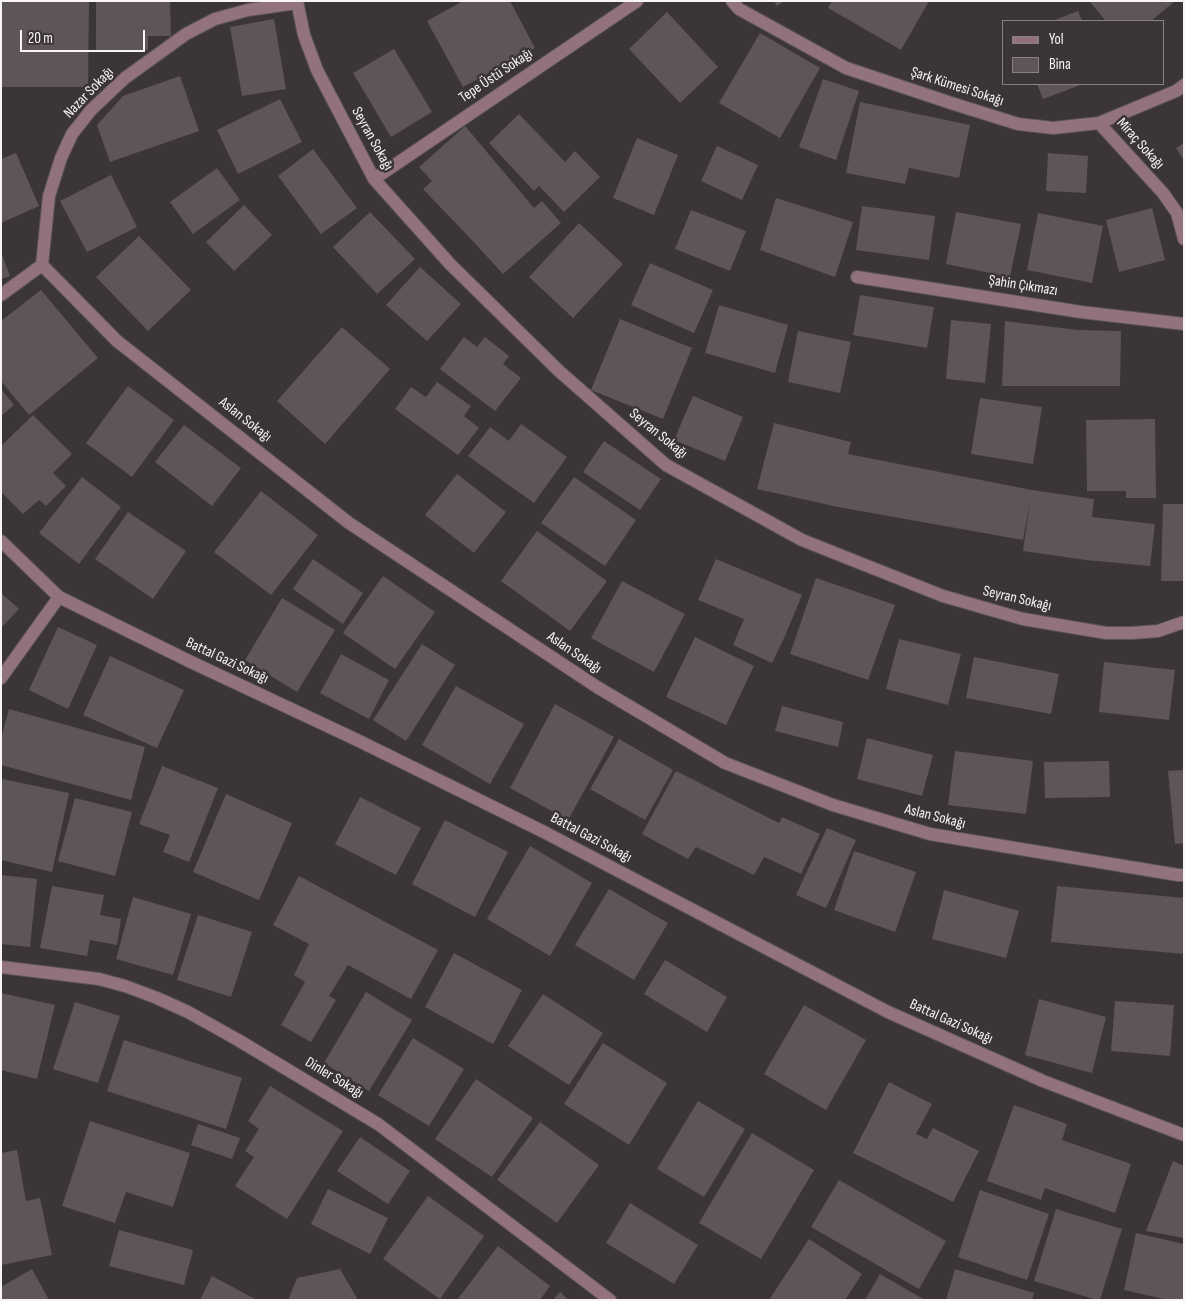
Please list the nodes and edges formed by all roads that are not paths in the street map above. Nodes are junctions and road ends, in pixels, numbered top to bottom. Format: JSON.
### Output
{"nodes":[{"id":1,"x":637,"y":1,"type":"edge"},
{"id":2,"x":732,"y":1,"type":"edge"},
{"id":3,"x":297,"y":2,"type":"edge"},
{"id":4,"x":1184,"y":85,"type":"edge"},
{"id":5,"x":1099,"y":123,"type":"junction"},
{"id":6,"x":374,"y":179,"type":"junction"},
{"id":7,"x":1184,"y":239,"type":"edge"},
{"id":8,"x":42,"y":266,"type":"junction"},
{"id":9,"x":857,"y":277,"type":"dead end"},
{"id":10,"x":1,"y":295,"type":"edge"},
{"id":11,"x":1184,"y":324,"type":"edge"},
{"id":12,"x":1,"y":542,"type":"edge"},
{"id":13,"x":59,"y":597,"type":"junction"},
{"id":14,"x":1184,"y":622,"type":"edge"},
{"id":15,"x":1,"y":678,"type":"edge"},
{"id":16,"x":1184,"y":875,"type":"edge"},
{"id":17,"x":1,"y":967,"type":"edge"},
{"id":18,"x":1184,"y":1135,"type":"edge"},
{"id":19,"x":610,"y":1300,"type":"edge"}],
"edges":[{"from":1,"to":6,"type":"street","name":"Tepe Üstü Sokağı"},
{"from":2,"to":5,"type":"street","name":"Şark Kümesi Sokağı"},
{"from":3,"to":6,"type":"street","name":"Seyran Sokağı"},
{"from":3,"to":8,"type":"street","name":"Nazar Sokağı"},
{"from":4,"to":5,"type":"street","name":"Şark Kümesi Sokağı"},
{"from":5,"to":7,"type":"street","name":"Miraç Sokağı"},
{"from":6,"to":14,"type":"street","name":"Seyran Sokağı"},
{"from":8,"to":10,"type":"street"},
{"from":8,"to":16,"type":"street","name":"Aslan Sokağı"},
{"from":9,"to":11,"type":"street","name":"Şahin Çıkmazı"},
{"from":12,"to":13,"type":"street","name":"Battal Gazi Sokağı"},
{"from":13,"to":15,"type":"street"},
{"from":13,"to":18,"type":"street","name":"Battal Gazi Sokağı"},
{"from":17,"to":19,"type":"street","name":"Dinler Sokağı"}]}
